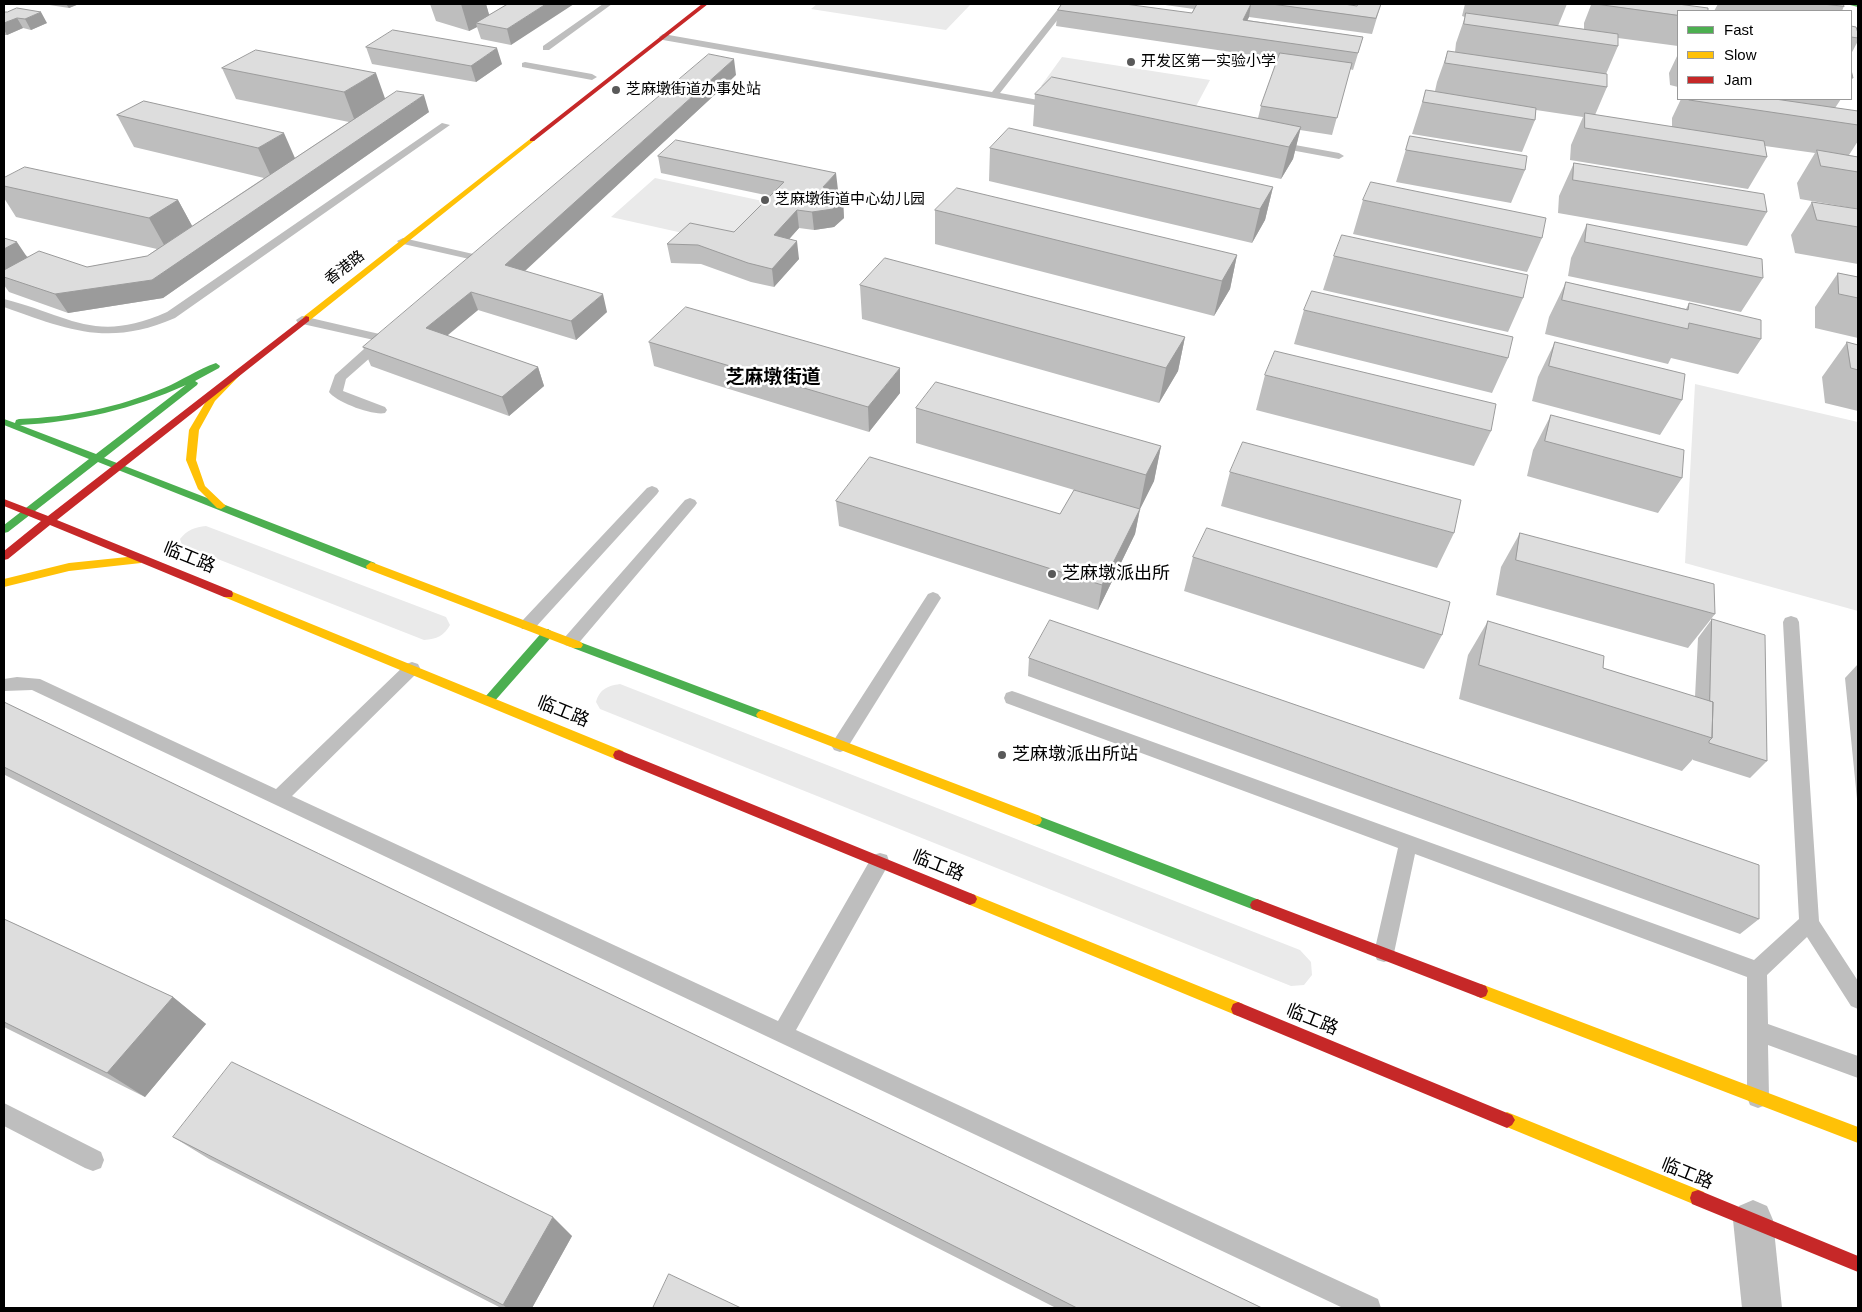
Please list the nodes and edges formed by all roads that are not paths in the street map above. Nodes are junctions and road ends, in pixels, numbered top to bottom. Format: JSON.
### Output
{"nodes":[{"id":1,"x":608,"y":4,"type":"edge"},
{"id":2,"x":687,"y":4,"type":"edge"},
{"id":3,"x":705,"y":4,"type":"edge"},
{"id":4,"x":1066,"y":4,"type":"edge"},
{"id":5,"x":1852,"y":4,"type":"edge"},
{"id":6,"x":1858,"y":4,"type":"edge"},
{"id":7,"x":663,"y":37,"type":"junction"},
{"id":8,"x":546,"y":48,"type":"dead end"},
{"id":9,"x":724,"y":48,"type":"junction"},
{"id":10,"x":628,"y":49,"type":"dead end"},
{"id":11,"x":709,"y":61,"type":"edge"},
{"id":12,"x":525,"y":65,"type":"dead end"},
{"id":13,"x":596,"y":74,"type":"joint"},
{"id":14,"x":576,"y":89,"type":"dead end"},
{"id":15,"x":994,"y":95,"type":"junction"},
{"id":16,"x":1063,"y":107,"type":"edge"},
{"id":17,"x":445,"y":125,"type":"dead end"},
{"id":18,"x":1260,"y":142,"type":"edge"},
{"id":19,"x":1339,"y":156,"type":"dead end"},
{"id":20,"x":403,"y":241,"type":"junction"},
{"id":21,"x":464,"y":270,"type":"edge"},
{"id":22,"x":4,"y":303,"type":"edge"},
{"id":23,"x":302,"y":320,"type":"junction"},
{"id":24,"x":238,"y":373,"type":"junction"},
{"id":25,"x":380,"y":410,"type":"dead end"},
{"id":26,"x":4,"y":422,"type":"edge"},
{"id":27,"x":97,"y":458,"type":"junction"},
{"id":28,"x":118,"y":467,"type":"junction"},
{"id":29,"x":652,"y":491,"type":"dead end"},
{"id":30,"x":4,"y":502,"type":"edge"},
{"id":31,"x":690,"y":503,"type":"dead end"},
{"id":32,"x":226,"y":510,"type":"junction"},
{"id":33,"x":28,"y":511,"type":"junction"},
{"id":34,"x":50,"y":520,"type":"junction"},
{"id":35,"x":4,"y":530,"type":"edge"},
{"id":36,"x":4,"y":556,"type":"edge"},
{"id":37,"x":149,"y":560,"type":"junction"},
{"id":38,"x":4,"y":583,"type":"edge"},
{"id":39,"x":933,"y":598,"type":"dead end"},
{"id":40,"x":1791,"y":622,"type":"dead end"},
{"id":41,"x":528,"y":625,"type":"junction"},
{"id":42,"x":548,"y":633,"type":"junction"},
{"id":43,"x":571,"y":641,"type":"junction"},
{"id":44,"x":412,"y":668,"type":"junction"},
{"id":45,"x":4,"y":685,"type":"edge"},
{"id":46,"x":1012,"y":698,"type":"dead end"},
{"id":47,"x":489,"y":700,"type":"junction"},
{"id":48,"x":840,"y":745,"type":"junction"},
{"id":49,"x":278,"y":798,"type":"junction"},
{"id":50,"x":1408,"y":843,"type":"junction"},
{"id":51,"x":880,"y":861,"type":"junction"},
{"id":52,"x":1809,"y":923,"type":"junction"},
{"id":53,"x":1384,"y":953,"type":"junction"},
{"id":54,"x":1757,"y":971,"type":"junction"},
{"id":55,"x":1858,"y":999,"type":"edge"},
{"id":56,"x":1758,"y":1031,"type":"junction"},
{"id":57,"x":782,"y":1034,"type":"junction"},
{"id":58,"x":1858,"y":1067,"type":"edge"},
{"id":59,"x":1758,"y":1097,"type":"junction"},
{"id":60,"x":4,"y":1114,"type":"edge"},
{"id":61,"x":1858,"y":1135,"type":"edge"},
{"id":62,"x":93,"y":1160,"type":"dead end"},
{"id":63,"x":1753,"y":1220,"type":"junction"},
{"id":64,"x":1858,"y":1264,"type":"edge"},
{"id":65,"x":1369,"y":1308,"type":"edge"},
{"id":66,"x":1762,"y":1308,"type":"edge"}],
"edges":[{"from":1,"to":8,"type":"lane"},
{"from":2,"to":10,"type":"main road"},
{"from":3,"to":7,"type":"main road","name":"香港路"},
{"from":4,"to":15,"type":"lane"},
{"from":5,"to":6,"type":"main road"},
{"from":7,"to":9,"type":"lane"},
{"from":7,"to":20,"type":"main road","name":"香港路"},
{"from":9,"to":11,"type":"lane"},
{"from":9,"to":15,"type":"lane"},
{"from":12,"to":13,"type":"lane"},
{"from":13,"to":14,"type":"main road"},
{"from":15,"to":16,"type":"lane"},
{"from":17,"to":22,"type":"lane"},
{"from":18,"to":19,"type":"lane"},
{"from":20,"to":21,"type":"lane"},
{"from":20,"to":23,"type":"main road","name":"香港路"},
{"from":23,"to":24,"type":"main road","name":"香港路"},
{"from":23,"to":25,"type":"lane"},
{"from":24,"to":28,"type":"main road","name":"香港路"},
{"from":24,"to":32,"type":"main road"},
{"from":26,"to":27,"type":"main road"},
{"from":26,"to":27,"type":"main road"},
{"from":27,"to":28,"type":"main road"},
{"from":27,"to":33,"type":"main road"},
{"from":28,"to":32,"type":"main road"},
{"from":28,"to":34,"type":"main road","name":"香港路"},
{"from":29,"to":41,"type":"lane"},
{"from":30,"to":33,"type":"main road","name":"临工路"},
{"from":31,"to":43,"type":"lane"},
{"from":32,"to":41,"type":"main road"},
{"from":33,"to":34,"type":"main road","name":"临工路"},
{"from":33,"to":35,"type":"main road"},
{"from":34,"to":36,"type":"main road","name":"香港路"},
{"from":34,"to":37,"type":"main road","name":"临工路"},
{"from":37,"to":38,"type":"main road"},
{"from":37,"to":44,"type":"main road","name":"临工路"},
{"from":39,"to":48,"type":"lane"},
{"from":40,"to":52,"type":"lane"},
{"from":41,"to":42,"type":"main road"},
{"from":42,"to":43,"type":"main road"},
{"from":42,"to":47,"type":"main road"},
{"from":43,"to":48,"type":"main road"},
{"from":44,"to":47,"type":"main road","name":"临工路"},
{"from":44,"to":49,"type":"lane"},
{"from":45,"to":49,"type":"lane"},
{"from":46,"to":50,"type":"lane"},
{"from":47,"to":51,"type":"main road","name":"临工路"},
{"from":48,"to":53,"type":"main road"},
{"from":49,"to":57,"type":"lane"},
{"from":50,"to":53,"type":"lane"},
{"from":50,"to":54,"type":"lane"},
{"from":51,"to":57,"type":"lane"},
{"from":51,"to":63,"type":"main road","name":"临工路"},
{"from":52,"to":54,"type":"lane"},
{"from":52,"to":55,"type":"lane"},
{"from":53,"to":59,"type":"main road"},
{"from":54,"to":56,"type":"lane"},
{"from":56,"to":58,"type":"lane"},
{"from":56,"to":59,"type":"lane"},
{"from":57,"to":65,"type":"lane"},
{"from":59,"to":61,"type":"main road"},
{"from":60,"to":62,"type":"lane"},
{"from":63,"to":64,"type":"main road","name":"临工路"},
{"from":63,"to":66,"type":"street"}]}
